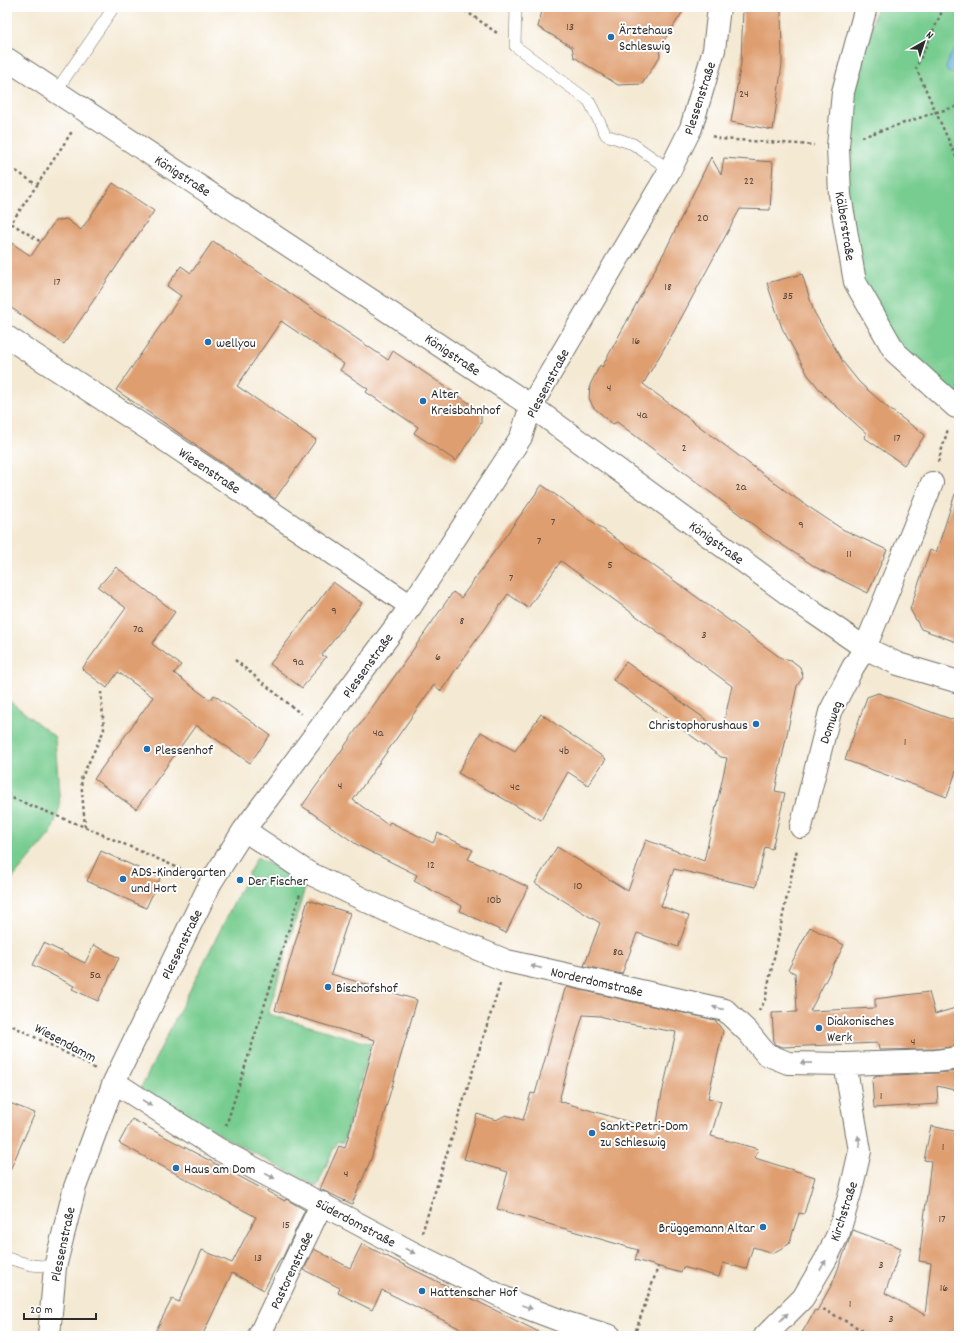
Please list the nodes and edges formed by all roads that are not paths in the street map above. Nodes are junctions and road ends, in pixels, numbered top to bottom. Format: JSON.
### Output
{"nodes":[{"id":1,"x":114,"y":7,"type":"edge"},
{"id":2,"x":516,"y":7,"type":"edge"},
{"id":3,"x":719,"y":7,"type":"edge"},
{"id":4,"x":866,"y":7,"type":"edge"},
{"id":5,"x":7,"y":59,"type":"edge"},
{"id":6,"x":56,"y":91,"type":"junction"},
{"id":7,"x":670,"y":170,"type":"junction"},
{"id":8,"x":7,"y":337,"type":"edge"},
{"id":9,"x":531,"y":406,"type":"junction"},
{"id":10,"x":958,"y":407,"type":"edge"},
{"id":11,"x":932,"y":483,"type":"road end"},
{"id":12,"x":410,"y":606,"type":"junction"},
{"id":13,"x":865,"y":648,"type":"junction"},
{"id":14,"x":959,"y":682,"type":"edge"},
{"id":15,"x":801,"y":827,"type":"road end"},
{"id":16,"x":244,"y":830,"type":"junction"},
{"id":17,"x":959,"y":1058,"type":"edge"},
{"id":18,"x":846,"y":1064,"type":"junction"},
{"id":19,"x":114,"y":1082,"type":"junction"},
{"id":20,"x":322,"y":1203,"type":"junction"},
{"id":21,"x":7,"y":1258,"type":"edge"},
{"id":22,"x":55,"y":1267,"type":"junction"},
{"id":23,"x":565,"y":1329,"type":"edge"},
{"id":24,"x":49,"y":1336,"type":"edge"},
{"id":25,"x":259,"y":1336,"type":"edge"},
{"id":26,"x":610,"y":1336,"type":"edge"},
{"id":27,"x":765,"y":1336,"type":"edge"}],
"edges":[{"from":1,"to":6,"type":"lane"},
{"from":2,"to":7,"type":"lane"},
{"from":3,"to":7,"type":"street","name":"Plessenstraße"},
{"from":4,"to":10,"type":"street","name":"Kälberstraße"},
{"from":5,"to":6,"type":"street","name":"Königstraße"},
{"from":6,"to":9,"type":"street","name":"Königstraße"},
{"from":7,"to":9,"type":"street","name":"Plessenstraße"},
{"from":8,"to":12,"type":"street","name":"Wiesenstraße"},
{"from":9,"to":12,"type":"street","name":"Plessenstraße"},
{"from":9,"to":13,"type":"street","name":"Königstraße"},
{"from":11,"to":13,"type":"street","name":"Domweg"},
{"from":12,"to":16,"type":"street","name":"Plessenstraße"},
{"from":13,"to":14,"type":"street","name":"Königstraße"},
{"from":13,"to":15,"type":"street","name":"Domweg"},
{"from":18,"to":16,"type":"street","name":"Norderdomstraße","one_way":true},
{"from":16,"to":19,"type":"street","name":"Plessenstraße"},
{"from":17,"to":18,"type":"street","name":"Norderdomstraße"},
{"from":27,"to":18,"type":"street","name":"Kirchstraße","one_way":true},
{"from":19,"to":20,"type":"street","name":"Süderdomstraße","one_way":true},
{"from":19,"to":22,"type":"street","name":"Plessenstraße"},
{"from":20,"to":23,"type":"street","name":"Süderdomstraße","one_way":true},
{"from":20,"to":25,"type":"street","name":"Pastorenstraße"},
{"from":21,"to":22,"type":"lane"},
{"from":22,"to":24,"type":"street","name":"Plessenstraße"},
{"from":23,"to":26,"type":"street","name":"Süderdomstraße"}]}
